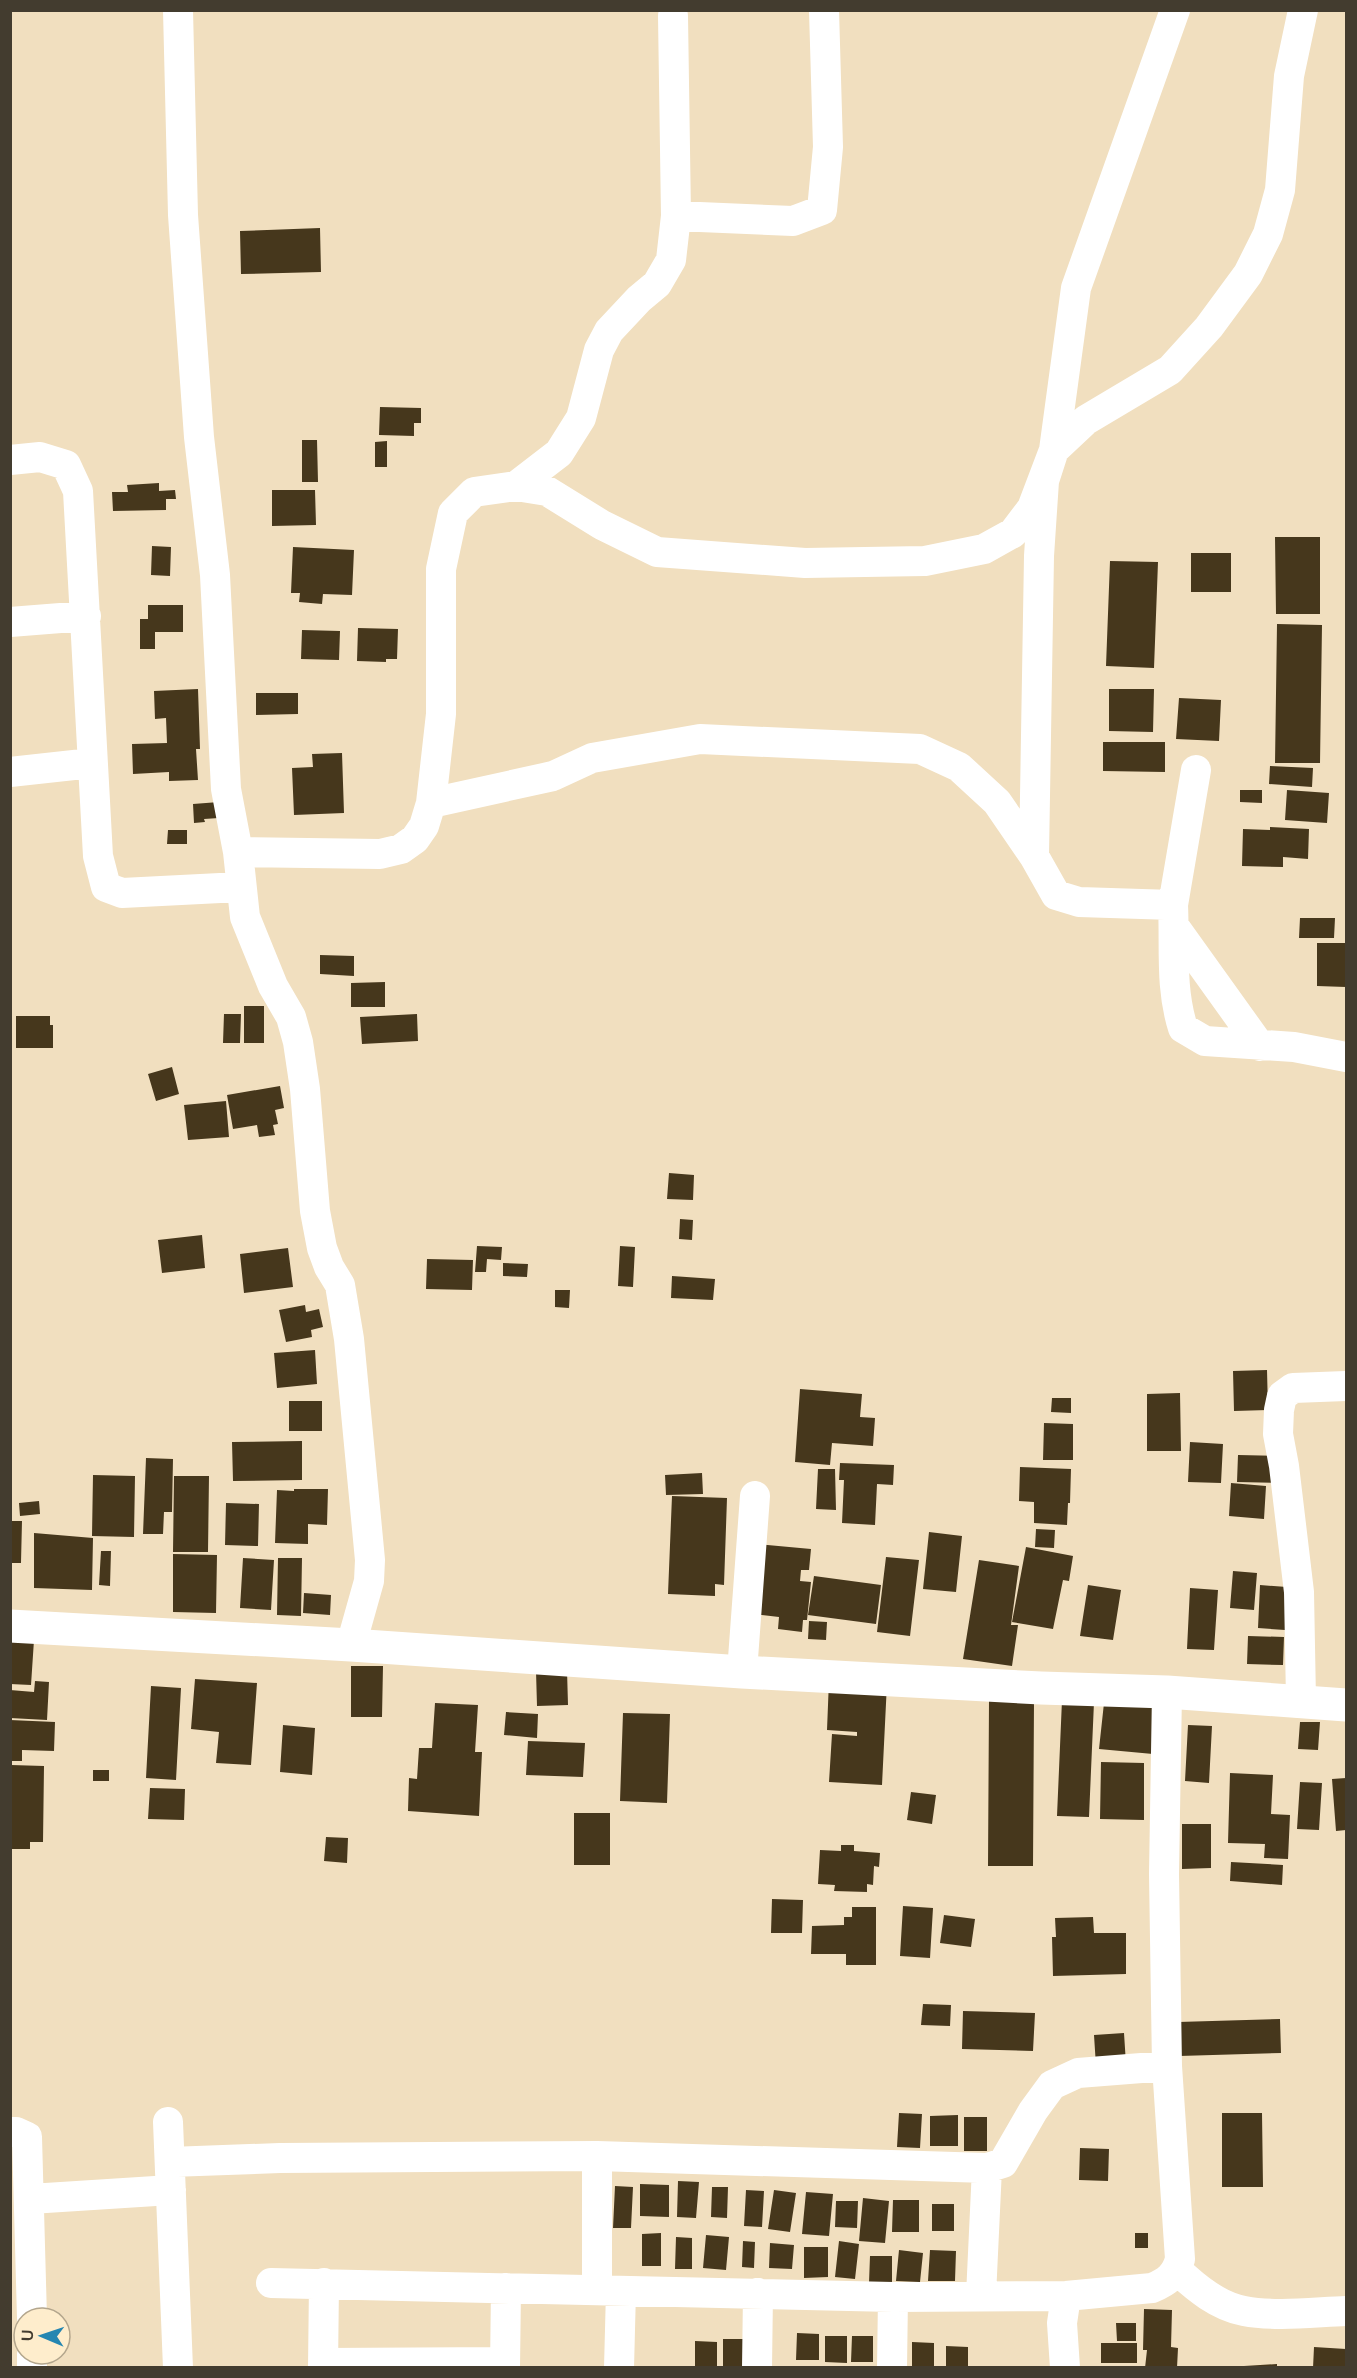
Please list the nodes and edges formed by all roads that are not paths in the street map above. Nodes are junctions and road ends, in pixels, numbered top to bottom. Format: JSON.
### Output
{"nodes":[{"id":1,"x":178,"y":10,"type":"edge"},
{"id":2,"x":824,"y":10,"type":"edge"},
{"id":3,"x":1175,"y":10,"type":"edge"},
{"id":4,"x":1303,"y":10,"type":"edge"},
{"id":5,"x":673,"y":16,"type":"dead end"},
{"id":6,"x":676,"y":216,"type":"junction"},
{"id":7,"x":1054,"y":450,"type":"junction"},
{"id":8,"x":10,"y":460,"type":"edge"},
{"id":9,"x":516,"y":486,"type":"junction"},
{"id":10,"x":86,"y":616,"type":"junction"},
{"id":11,"x":10,"y":622,"type":"edge"},
{"id":12,"x":92,"y":763,"type":"junction"},
{"id":13,"x":1196,"y":771,"type":"dead end"},
{"id":14,"x":10,"y":772,"type":"edge"},
{"id":15,"x":431,"y":803,"type":"junction"},
{"id":16,"x":238,"y":852,"type":"junction"},
{"id":17,"x":1034,"y":856,"type":"junction"},
{"id":18,"x":240,"y":887,"type":"junction"},
{"id":19,"x":1174,"y":915,"type":"junction"},
{"id":20,"x":1260,"y":1046,"type":"junction"},
{"id":21,"x":1347,"y":1057,"type":"edge"},
{"id":22,"x":1347,"y":1386,"type":"edge"},
{"id":23,"x":755,"y":1496,"type":"dead end"},
{"id":24,"x":10,"y":1626,"type":"edge"},
{"id":25,"x":351,"y":1645,"type":"junction"},
{"id":26,"x":742,"y":1672,"type":"junction"},
{"id":27,"x":1167,"y":1692,"type":"junction"},
{"id":28,"x":1301,"y":1700,"type":"junction"},
{"id":29,"x":1347,"y":1705,"type":"edge"},
{"id":30,"x":1167,"y":2066,"type":"junction"},
{"id":31,"x":168,"y":2122,"type":"dead end"},
{"id":32,"x":10,"y":2132,"type":"edge"},
{"id":33,"x":597,"y":2156,"type":"junction"},
{"id":34,"x":987,"y":2168,"type":"junction"},
{"id":35,"x":170,"y":2176,"type":"junction"},
{"id":36,"x":30,"y":2199,"type":"junction"},
{"id":37,"x":1177,"y":2270,"type":"junction"},
{"id":38,"x":271,"y":2283,"type":"dead end"},
{"id":39,"x":324,"y":2283,"type":"junction"},
{"id":40,"x":506,"y":2288,"type":"junction"},
{"id":41,"x":609,"y":2290,"type":"junction"},
{"id":42,"x":758,"y":2293,"type":"junction"},
{"id":43,"x":981,"y":2296,"type":"junction"},
{"id":44,"x":1066,"y":2296,"type":"junction"},
{"id":45,"x":893,"y":2297,"type":"junction"},
{"id":46,"x":32,"y":2306,"type":"edge"},
{"id":47,"x":1347,"y":2312,"type":"edge"},
{"id":48,"x":323,"y":2365,"type":"edge"},
{"id":49,"x":505,"y":2365,"type":"edge"},
{"id":50,"x":178,"y":2367,"type":"edge"},
{"id":51,"x":619,"y":2367,"type":"edge"},
{"id":52,"x":757,"y":2367,"type":"edge"},
{"id":53,"x":892,"y":2367,"type":"edge"},
{"id":54,"x":1065,"y":2367,"type":"edge"}],
"edges":[{"from":1,"to":16,"type":"street"},
{"from":2,"to":6,"type":"street"},
{"from":3,"to":7,"type":"street"},
{"from":4,"to":7,"type":"street"},
{"from":5,"to":6,"type":"street"},
{"from":6,"to":9,"type":"street"},
{"from":7,"to":9,"type":"street"},
{"from":7,"to":17,"type":"street"},
{"from":8,"to":10,"type":"street"},
{"from":9,"to":15,"type":"street"},
{"from":10,"to":11,"type":"street"},
{"from":10,"to":12,"type":"street"},
{"from":12,"to":14,"type":"street"},
{"from":12,"to":18,"type":"street"},
{"from":13,"to":19,"type":"street"},
{"from":15,"to":16,"type":"street"},
{"from":15,"to":17,"type":"street"},
{"from":16,"to":18,"type":"street"},
{"from":17,"to":19,"type":"street"},
{"from":18,"to":25,"type":"street"},
{"from":19,"to":20,"type":"street"},
{"from":19,"to":20,"type":"street"},
{"from":20,"to":21,"type":"street"},
{"from":22,"to":28,"type":"street"},
{"from":23,"to":26,"type":"street"},
{"from":24,"to":25,"type":"main road"},
{"from":25,"to":26,"type":"main road"},
{"from":26,"to":27,"type":"main road"},
{"from":27,"to":28,"type":"main road"},
{"from":27,"to":30,"type":"street"},
{"from":28,"to":29,"type":"main road"},
{"from":30,"to":34,"type":"street"},
{"from":30,"to":37,"type":"street"},
{"from":31,"to":35,"type":"street"},
{"from":32,"to":36,"type":"street"},
{"from":33,"to":34,"type":"street"},
{"from":33,"to":35,"type":"street"},
{"from":33,"to":41,"type":"street"},
{"from":34,"to":43,"type":"street"},
{"from":35,"to":36,"type":"street"},
{"from":35,"to":50,"type":"street"},
{"from":36,"to":46,"type":"street"},
{"from":37,"to":44,"type":"street"},
{"from":37,"to":47,"type":"street"},
{"from":38,"to":39,"type":"street"},
{"from":39,"to":40,"type":"street"},
{"from":39,"to":48,"type":"street"},
{"from":40,"to":41,"type":"street"},
{"from":40,"to":49,"type":"street"},
{"from":41,"to":42,"type":"street"},
{"from":41,"to":51,"type":"street"},
{"from":42,"to":45,"type":"street"},
{"from":42,"to":52,"type":"street"},
{"from":43,"to":44,"type":"street"},
{"from":43,"to":45,"type":"street"},
{"from":44,"to":54,"type":"street"},
{"from":45,"to":53,"type":"street"},
{"from":48,"to":49,"type":"street"}]}
